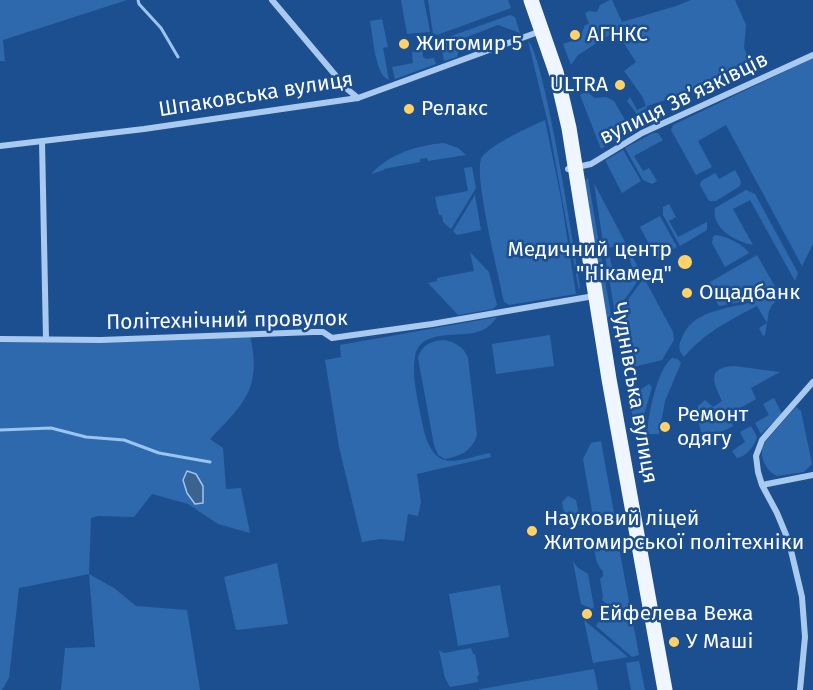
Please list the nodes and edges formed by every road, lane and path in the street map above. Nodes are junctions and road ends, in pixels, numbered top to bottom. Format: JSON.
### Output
{"nodes":[{"id":1,"x":272,"y":0,"type":"edge"},
{"id":2,"x":525,"y":0,"type":"edge"},
{"id":3,"x":531,"y":0,"type":"edge"},
{"id":4,"x":539,"y":31,"type":"junction"},
{"id":5,"x":813,"y":55,"type":"edge"},
{"id":6,"x":358,"y":98,"type":"junction"},
{"id":7,"x":42,"y":141,"type":"junction"},
{"id":8,"x":0,"y":146,"type":"edge"},
{"id":9,"x":571,"y":168,"type":"junction"},
{"id":10,"x":592,"y":296,"type":"junction"},
{"id":11,"x":0,"y":339,"type":"edge"},
{"id":12,"x":46,"y":339,"type":"junction"},
{"id":13,"x":813,"y":381,"type":"edge"},
{"id":14,"x":813,"y":475,"type":"edge"},
{"id":15,"x":762,"y":485,"type":"junction"},
{"id":16,"x":658,"y":690,"type":"edge"},
{"id":17,"x":664,"y":690,"type":"edge"},
{"id":18,"x":800,"y":690,"type":"edge"}],
"edges":[{"from":1,"to":6,"type":"street"},
{"from":2,"to":4,"type":"main road","name":"Чуднівська вулиця"},
{"from":3,"to":4,"type":"main road","name":"Чуднівська вулиця"},
{"from":4,"to":6,"type":"street","name":"Шпаковська вулиця"},
{"from":4,"to":9,"type":"main road","name":"Чуднівська вулиця"},
{"from":5,"to":9,"type":"street","name":"вулиця Звʼязківців"},
{"from":6,"to":7,"type":"street","name":"Шпаковська вулиця"},
{"from":7,"to":8,"type":"street","name":"Шпаковська вулиця"},
{"from":7,"to":12,"type":"street"},
{"from":9,"to":10,"type":"main road","name":"Чуднівська вулиця"},
{"from":10,"to":12,"type":"street","name":"Політехнічний провулок"},
{"from":10,"to":16,"type":"main road","name":"Чуднівська вулиця"},
{"from":10,"to":17,"type":"main road","name":"Чуднівська вулиця"},
{"from":11,"to":12,"type":"street","name":"Політехнічний провулок"},
{"from":13,"to":15,"type":"street"},
{"from":14,"to":15,"type":"street"},
{"from":15,"to":18,"type":"street"}]}
